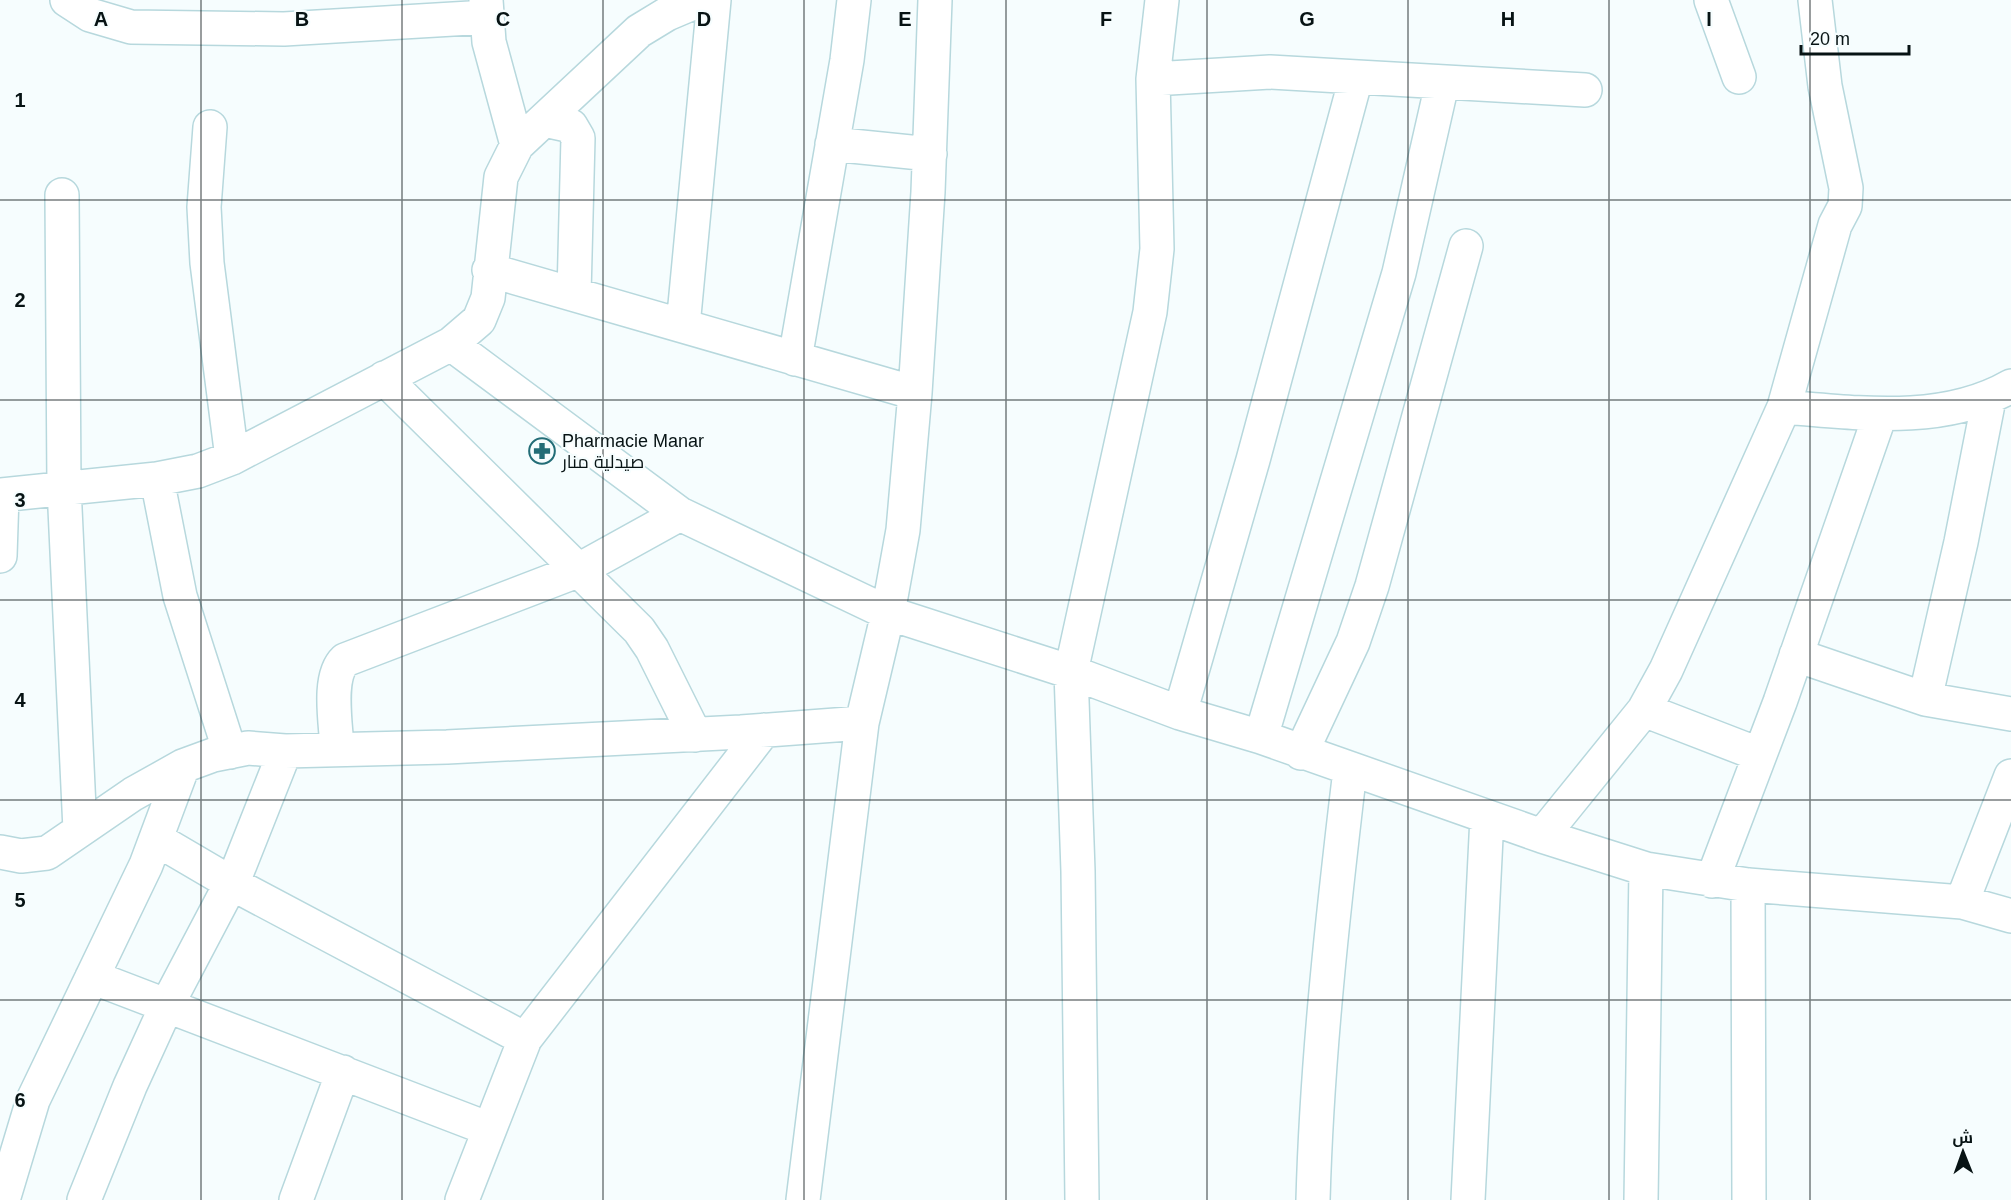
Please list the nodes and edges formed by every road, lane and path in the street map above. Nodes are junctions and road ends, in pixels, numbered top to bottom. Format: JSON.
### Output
{"nodes":[{"id":1,"x":67,"y":0,"type":"edge"},
{"id":2,"x":700,"y":0,"type":"edge"},
{"id":3,"x":714,"y":0,"type":"edge"},
{"id":4,"x":854,"y":0,"type":"edge"},
{"id":5,"x":935,"y":0,"type":"edge"},
{"id":6,"x":1162,"y":0,"type":"edge"},
{"id":7,"x":1711,"y":0,"type":"edge"},
{"id":8,"x":1815,"y":0,"type":"edge"},
{"id":9,"x":486,"y":8,"type":"edge"},
{"id":10,"x":1739,"y":77,"type":"dead end"},
{"id":11,"x":1356,"y":78,"type":"junction"},
{"id":12,"x":1153,"y":79,"type":"junction"},
{"id":13,"x":1442,"y":84,"type":"junction"},
{"id":14,"x":1585,"y":90,"type":"dead end"},
{"id":15,"x":544,"y":120,"type":"junction"},
{"id":16,"x":210,"y":127,"type":"dead end"},
{"id":17,"x":832,"y":144,"type":"junction"},
{"id":18,"x":517,"y":145,"type":"junction"},
{"id":19,"x":930,"y":154,"type":"junction"},
{"id":20,"x":62,"y":195,"type":"dead end"},
{"id":21,"x":1466,"y":246,"type":"dead end"},
{"id":22,"x":489,"y":270,"type":"junction"},
{"id":23,"x":574,"y":294,"type":"junction"},
{"id":24,"x":683,"y":326,"type":"junction"},
{"id":25,"x":451,"y":344,"type":"junction"},
{"id":26,"x":795,"y":358,"type":"junction"},
{"id":27,"x":384,"y":378,"type":"junction"},
{"id":28,"x":2000,"y":392,"type":"edge"},
{"id":29,"x":915,"y":393,"type":"junction"},
{"id":30,"x":1784,"y":407,"type":"junction"},
{"id":31,"x":1880,"y":415,"type":"junction"},
{"id":32,"x":232,"y":458,"type":"junction"},
{"id":33,"x":157,"y":479,"type":"junction"},
{"id":34,"x":64,"y":488,"type":"junction"},
{"id":35,"x":1,"y":495,"type":"edge"},
{"id":36,"x":680,"y":514,"type":"junction"},
{"id":37,"x":0,"y":556,"type":"edge"},
{"id":38,"x":577,"y":571,"type":"junction"},
{"id":39,"x":888,"y":613,"type":"junction"},
{"id":40,"x":1796,"y":655,"type":"junction"},
{"id":41,"x":1071,"y":672,"type":"junction"},
{"id":42,"x":1925,"y":699,"type":"junction"},
{"id":43,"x":1644,"y":710,"type":"junction"},
{"id":44,"x":1180,"y":713,"type":"junction"},
{"id":45,"x":2011,"y":714,"type":"edge"},
{"id":46,"x":862,"y":723,"type":"junction"},
{"id":47,"x":764,"y":730,"type":"junction"},
{"id":48,"x":695,"y":735,"type":"junction"},
{"id":49,"x":1261,"y":737,"type":"junction"},
{"id":50,"x":337,"y":748,"type":"junction"},
{"id":51,"x":285,"y":751,"type":"junction"},
{"id":52,"x":230,"y":752,"type":"junction"},
{"id":53,"x":1301,"y":753,"type":"junction"},
{"id":54,"x":1758,"y":754,"type":"junction"},
{"id":55,"x":183,"y":766,"type":"junction"},
{"id":56,"x":1350,"y":770,"type":"junction"},
{"id":57,"x":2011,"y":776,"type":"edge"},
{"id":58,"x":1486,"y":817,"type":"junction"},
{"id":59,"x":80,"y":830,"type":"junction"},
{"id":60,"x":1542,"y":836,"type":"junction"},
{"id":61,"x":156,"y":839,"type":"junction"},
{"id":62,"x":0,"y":852,"type":"edge"},
{"id":63,"x":1646,"y":869,"type":"junction"},
{"id":64,"x":1712,"y":881,"type":"junction"},
{"id":65,"x":231,"y":883,"type":"junction"},
{"id":66,"x":1748,"y":885,"type":"junction"},
{"id":67,"x":1962,"y":902,"type":"junction"},
{"id":68,"x":2011,"y":916,"type":"edge"},
{"id":69,"x":92,"y":977,"type":"junction"},
{"id":70,"x":167,"y":1005,"type":"junction"},
{"id":71,"x":525,"y":1039,"type":"junction"},
{"id":72,"x":343,"y":1072,"type":"junction"},
{"id":73,"x":489,"y":1129,"type":"junction"},
{"id":74,"x":3,"y":1200,"type":"edge"},
{"id":75,"x":84,"y":1200,"type":"edge"},
{"id":76,"x":296,"y":1200,"type":"edge"},
{"id":77,"x":462,"y":1200,"type":"edge"},
{"id":78,"x":803,"y":1200,"type":"edge"},
{"id":79,"x":1082,"y":1200,"type":"edge"},
{"id":80,"x":1312,"y":1200,"type":"edge"},
{"id":81,"x":1468,"y":1200,"type":"edge"},
{"id":82,"x":1641,"y":1200,"type":"edge"},
{"id":83,"x":1749,"y":1200,"type":"edge"}],
"edges":[{"from":1,"to":9,"type":"street"},
{"from":2,"to":15,"type":"street"},
{"from":3,"to":24,"type":"street"},
{"from":4,"to":17,"type":"street"},
{"from":5,"to":19,"type":"street"},
{"from":6,"to":12,"type":"street"},
{"from":7,"to":10,"type":"street"},
{"from":8,"to":30,"type":"street"},
{"from":9,"to":18,"type":"street"},
{"from":11,"to":12,"type":"street"},
{"from":11,"to":13,"type":"street"},
{"from":11,"to":44,"type":"street"},
{"from":12,"to":41,"type":"street"},
{"from":13,"to":14,"type":"street"},
{"from":13,"to":49,"type":"street"},
{"from":15,"to":18,"type":"street"},
{"from":15,"to":23,"type":"street"},
{"from":16,"to":32,"type":"street"},
{"from":17,"to":19,"type":"street"},
{"from":17,"to":26,"type":"street"},
{"from":18,"to":22,"type":"street"},
{"from":19,"to":29,"type":"street"},
{"from":20,"to":34,"type":"street"},
{"from":21,"to":53,"type":"street"},
{"from":22,"to":23,"type":"street"},
{"from":22,"to":25,"type":"street"},
{"from":23,"to":24,"type":"street"},
{"from":24,"to":26,"type":"street"},
{"from":25,"to":27,"type":"street"},
{"from":25,"to":36,"type":"street"},
{"from":26,"to":29,"type":"street"},
{"from":27,"to":32,"type":"street"},
{"from":27,"to":38,"type":"street"},
{"from":28,"to":31,"type":"street"},
{"from":28,"to":42,"type":"street"},
{"from":29,"to":39,"type":"street"},
{"from":30,"to":31,"type":"street"},
{"from":30,"to":43,"type":"street"},
{"from":31,"to":40,"type":"street"},
{"from":32,"to":33,"type":"street"},
{"from":33,"to":34,"type":"street"},
{"from":33,"to":52,"type":"street"},
{"from":34,"to":35,"type":"street"},
{"from":34,"to":59,"type":"street"},
{"from":35,"to":37,"type":"street"},
{"from":36,"to":38,"type":"street"},
{"from":36,"to":39,"type":"street"},
{"from":38,"to":48,"type":"street"},
{"from":38,"to":50,"type":"street"},
{"from":39,"to":41,"type":"street"},
{"from":39,"to":46,"type":"street"},
{"from":40,"to":42,"type":"street"},
{"from":40,"to":54,"type":"street"},
{"from":41,"to":44,"type":"street"},
{"from":41,"to":79,"type":"street"},
{"from":42,"to":45,"type":"street"},
{"from":43,"to":54,"type":"street"},
{"from":43,"to":60,"type":"street"},
{"from":44,"to":49,"type":"street"},
{"from":46,"to":47,"type":"street"},
{"from":46,"to":78,"type":"street"},
{"from":47,"to":48,"type":"street"},
{"from":47,"to":71,"type":"street"},
{"from":48,"to":50,"type":"street"},
{"from":49,"to":53,"type":"street"},
{"from":50,"to":51,"type":"street"},
{"from":51,"to":52,"type":"street"},
{"from":51,"to":65,"type":"street"},
{"from":52,"to":55,"type":"street"},
{"from":53,"to":56,"type":"street"},
{"from":54,"to":64,"type":"street"},
{"from":55,"to":59,"type":"street"},
{"from":55,"to":61,"type":"street"},
{"from":56,"to":58,"type":"street"},
{"from":56,"to":80,"type":"street"},
{"from":57,"to":67,"type":"street"},
{"from":58,"to":60,"type":"street"},
{"from":58,"to":81,"type":"street"},
{"from":59,"to":62,"type":"street"},
{"from":60,"to":63,"type":"street"},
{"from":61,"to":65,"type":"street"},
{"from":61,"to":69,"type":"street"},
{"from":63,"to":64,"type":"street"},
{"from":63,"to":82,"type":"street"},
{"from":64,"to":66,"type":"street"},
{"from":65,"to":70,"type":"street"},
{"from":65,"to":71,"type":"street"},
{"from":66,"to":67,"type":"street"},
{"from":66,"to":83,"type":"street"},
{"from":67,"to":68,"type":"street"},
{"from":69,"to":70,"type":"street"},
{"from":69,"to":74,"type":"street"},
{"from":70,"to":72,"type":"street"},
{"from":70,"to":75,"type":"street"},
{"from":71,"to":73,"type":"street"},
{"from":72,"to":73,"type":"street"},
{"from":72,"to":76,"type":"street"},
{"from":73,"to":77,"type":"street"}]}
